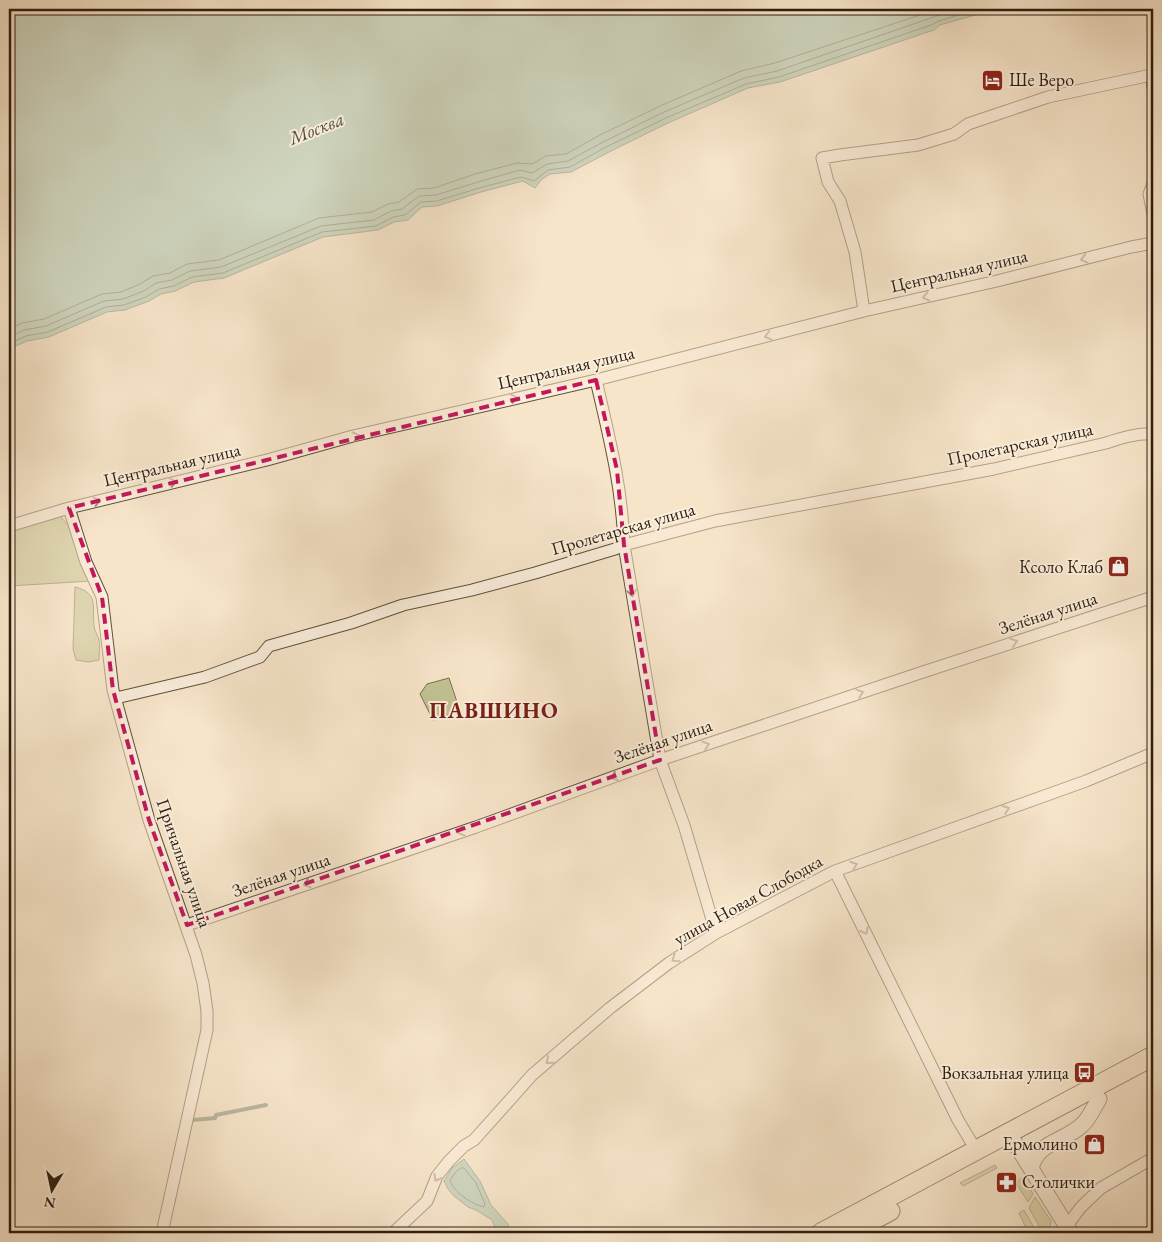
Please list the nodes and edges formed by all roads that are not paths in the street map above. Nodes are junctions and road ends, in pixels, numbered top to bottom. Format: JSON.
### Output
{"nodes":[{"id":1,"x":1153,"y":87,"type":"edge"},
{"id":2,"x":1153,"y":184,"type":"edge"},
{"id":3,"x":1153,"y":214,"type":"edge"},
{"id":4,"x":1153,"y":243,"type":"edge"},
{"id":5,"x":864,"y":311,"type":"junction"},
{"id":6,"x":596,"y":380,"type":"junction"},
{"id":7,"x":1153,"y":434,"type":"edge"},
{"id":8,"x":68,"y":508,"type":"junction"},
{"id":9,"x":9,"y":526,"type":"edge"},
{"id":10,"x":624,"y":545,"type":"junction"},
{"id":11,"x":1153,"y":597,"type":"edge"},
{"id":12,"x":116,"y":698,"type":"junction"},
{"id":13,"x":1153,"y":753,"type":"edge"},
{"id":14,"x":660,"y":760,"type":"junction"},
{"id":15,"x":835,"y":872,"type":"junction"},
{"id":16,"x":187,"y":925,"type":"junction"},
{"id":17,"x":716,"y":933,"type":"junction"},
{"id":18,"x":1153,"y":1056,"type":"edge"},
{"id":19,"x":1153,"y":1070,"type":"edge"},
{"id":20,"x":1098,"y":1099,"type":"junction"},
{"id":21,"x":1012,"y":1138,"type":"junction"},
{"id":22,"x":976,"y":1150,"type":"junction"},
{"id":23,"x":1153,"y":1158,"type":"edge"},
{"id":24,"x":1030,"y":1170,"type":"junction"},
{"id":25,"x":1069,"y":1230,"type":"edge"},
{"id":26,"x":162,"y":1233,"type":"edge"},
{"id":27,"x":393,"y":1233,"type":"edge"},
{"id":28,"x":821,"y":1233,"type":"edge"},
{"id":29,"x":849,"y":1233,"type":"edge"}],
"edges":[{"from":1,"to":5,"type":"street"},
{"from":2,"to":3,"type":"street"},
{"from":4,"to":5,"type":"street","name":"Центральная улица","one_way":true},
{"from":5,"to":6,"type":"street","name":"Центральная улица","one_way":true},
{"from":8,"to":6,"type":"street","name":"Центральная улица","one_way":true},
{"from":6,"to":10,"type":"street"},
{"from":7,"to":10,"type":"street","name":"Пролетарская улица"},
{"from":8,"to":9,"type":"street","name":"Центральная улица"},
{"from":8,"to":12,"type":"street","name":"Причальная улица"},
{"from":10,"to":12,"type":"street","name":"Пролетарская улица"},
{"from":10,"to":14,"type":"street","one_way":true},
{"from":14,"to":11,"type":"street","name":"Зелёная улица","one_way":true},
{"from":12,"to":16,"type":"street","name":"Причальная улица"},
{"from":15,"to":13,"type":"street","name":"улица Новая Слободка","one_way":true},
{"from":14,"to":16,"type":"street","name":"Зелёная улица","one_way":true},
{"from":14,"to":17,"type":"street"},
{"from":15,"to":17,"type":"street","name":"улица Новая Слободка"},
{"from":15,"to":22,"type":"street","one_way":true},
{"from":16,"to":26,"type":"street","name":"Причальная улица"},
{"from":17,"to":27,"type":"street","name":"улица Новая Слободка","one_way":true},
{"from":18,"to":21,"type":"main road"},
{"from":19,"to":20,"type":"main road"},
{"from":20,"to":21,"type":"main road"},
{"from":20,"to":24,"type":"street"},
{"from":21,"to":22,"type":"main road"},
{"from":21,"to":24,"type":"street"},
{"from":21,"to":29,"type":"main road"},
{"from":22,"to":28,"type":"main road"},
{"from":23,"to":25,"type":"street"},
{"from":24,"to":25,"type":"street"}]}
